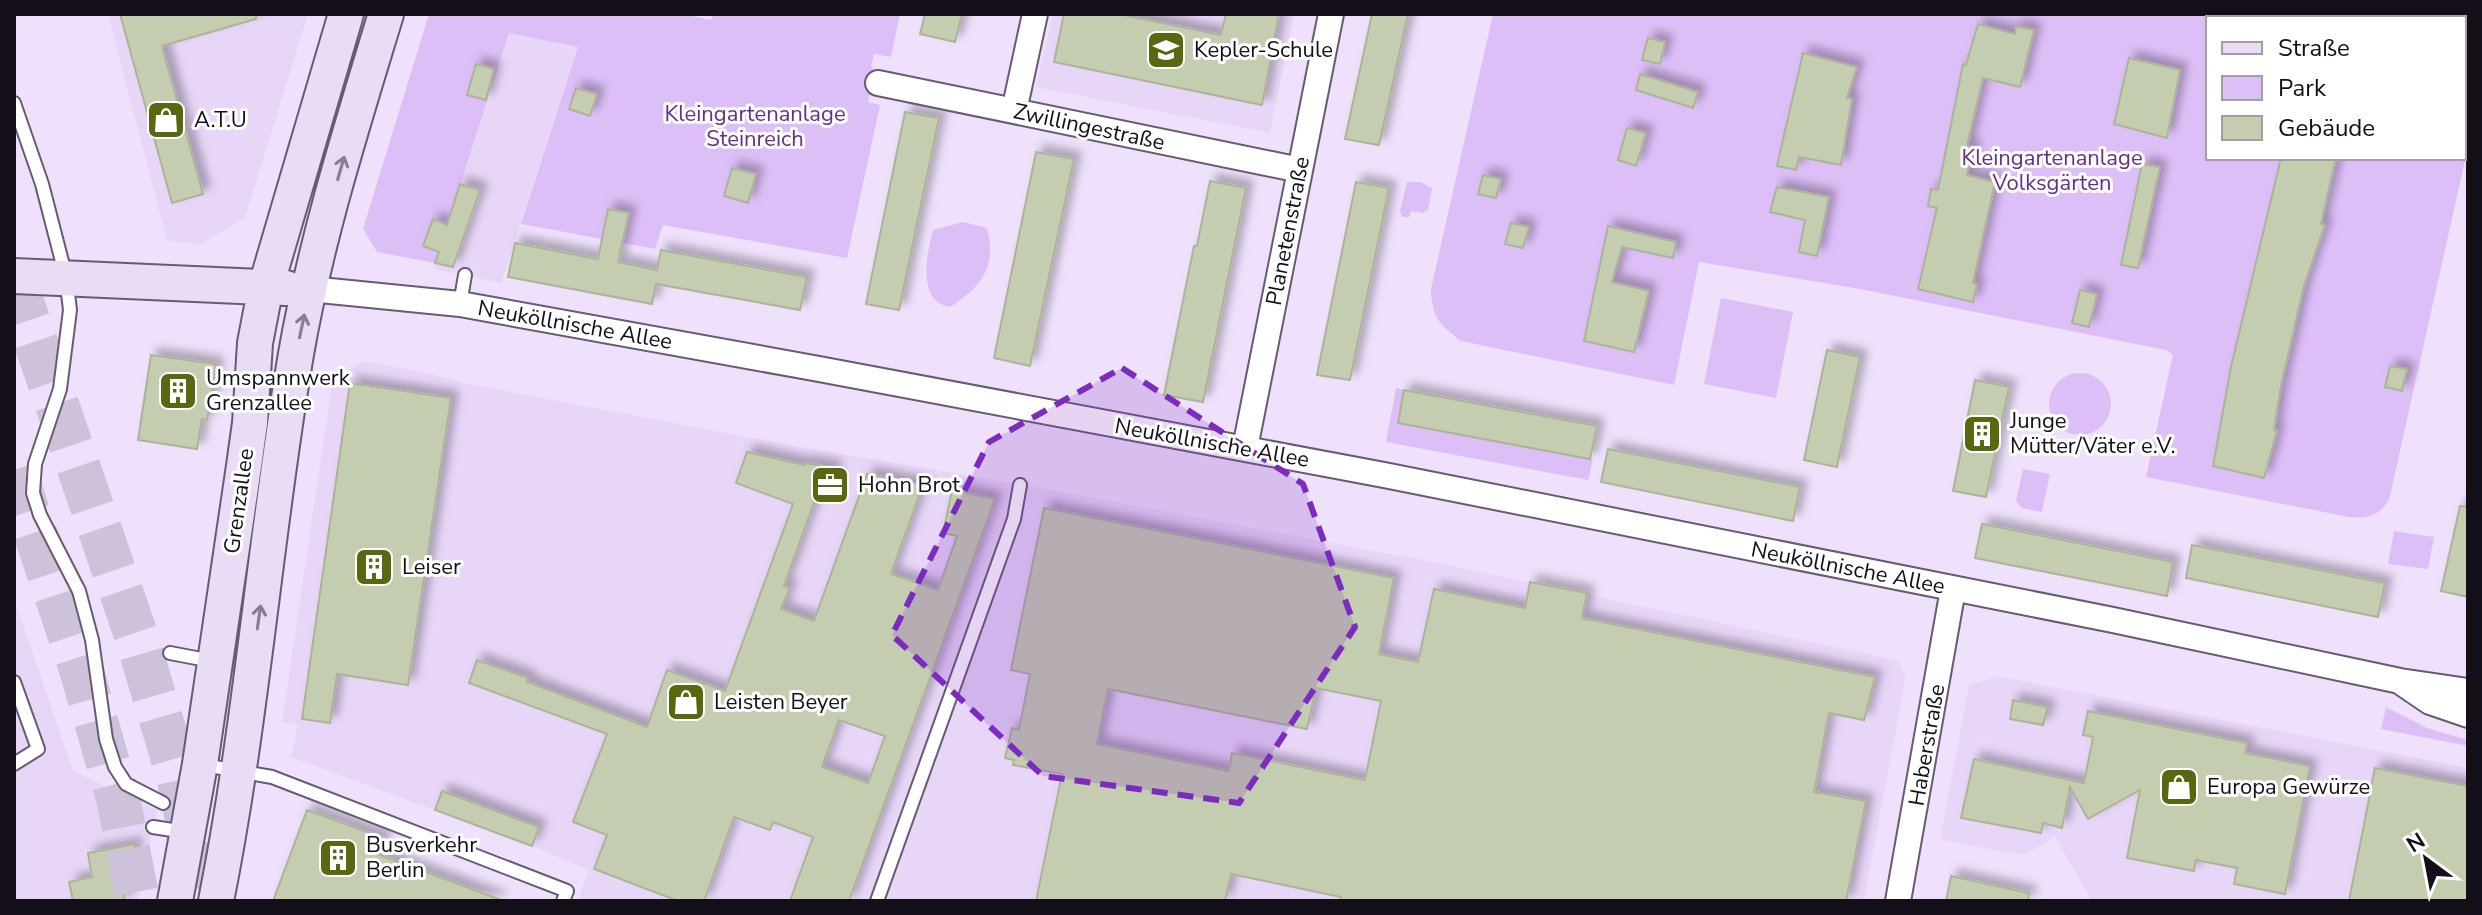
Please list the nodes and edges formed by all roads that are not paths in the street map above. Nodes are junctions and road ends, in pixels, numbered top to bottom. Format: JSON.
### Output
{"nodes":[{"id":1,"x":346,"y":14,"type":"edge"},
{"id":2,"x":386,"y":14,"type":"edge"},
{"id":3,"x":1035,"y":14,"type":"edge"},
{"id":4,"x":1331,"y":14,"type":"edge"},
{"id":5,"x":878,"y":83,"type":"dead end"},
{"id":6,"x":14,"y":103,"type":"edge"},
{"id":7,"x":1014,"y":111,"type":"junction"},
{"id":8,"x":1300,"y":170,"type":"junction"},
{"id":9,"x":465,"y":275,"type":"dead end"},
{"id":10,"x":14,"y":276,"type":"edge"},
{"id":11,"x":66,"y":277,"type":"junction"},
{"id":12,"x":266,"y":286,"type":"junction"},
{"id":13,"x":310,"y":289,"type":"junction"},
{"id":14,"x":460,"y":304,"type":"junction"},
{"id":15,"x":1245,"y":448,"type":"junction"},
{"id":16,"x":1020,"y":485,"type":"dead end"},
{"id":17,"x":1953,"y":589,"type":"junction"},
{"id":18,"x":170,"y":653,"type":"dead end"},
{"id":19,"x":216,"y":662,"type":"junction"},
{"id":20,"x":2400,"y":681,"type":"junction"},
{"id":21,"x":14,"y":682,"type":"edge"},
{"id":22,"x":2468,"y":691,"type":"edge"},
{"id":23,"x":2468,"y":715,"type":"edge"},
{"id":24,"x":14,"y":764,"type":"edge"},
{"id":25,"x":200,"y":764,"type":"junction"},
{"id":26,"x":238,"y":770,"type":"junction"},
{"id":27,"x":163,"y":803,"type":"dead end"},
{"id":28,"x":153,"y":827,"type":"dead end"},
{"id":29,"x":189,"y":832,"type":"junction"},
{"id":30,"x":175,"y":901,"type":"edge"},
{"id":31,"x":216,"y":901,"type":"edge"},
{"id":32,"x":563,"y":901,"type":"edge"},
{"id":33,"x":877,"y":901,"type":"edge"},
{"id":34,"x":1898,"y":901,"type":"edge"}],
"edges":[{"from":1,"to":12,"type":"main road","name":"Grenzallee"},
{"from":13,"to":2,"type":"main road","name":"Grenzallee","one_way":true},
{"from":3,"to":7,"type":"street"},
{"from":4,"to":8,"type":"street","name":"Planetenstraße"},
{"from":5,"to":7,"type":"street","name":"Zwillingestraße"},
{"from":6,"to":11,"type":"lane"},
{"from":7,"to":8,"type":"street","name":"Zwillingestraße"},
{"from":8,"to":15,"type":"street","name":"Planetenstraße"},
{"from":9,"to":14,"type":"lane"},
{"from":10,"to":11,"type":"main road","name":"Neuköllnische Allee"},
{"from":11,"to":12,"type":"main road","name":"Neuköllnische Allee"},
{"from":11,"to":27,"type":"lane"},
{"from":12,"to":13,"type":"main road","name":"Neuköllnische Allee"},
{"from":12,"to":19,"type":"main road","name":"Grenzallee"},
{"from":13,"to":14,"type":"street","name":"Neuköllnische Allee"},
{"from":26,"to":13,"type":"main road","name":"Grenzallee","one_way":true},
{"from":14,"to":15,"type":"street","name":"Neuköllnische Allee"},
{"from":15,"to":17,"type":"street","name":"Neuköllnische Allee"},
{"from":16,"to":33,"type":"lane"},
{"from":17,"to":20,"type":"street","name":"Neuköllnische Allee"},
{"from":17,"to":34,"type":"street","name":"Haberstraße"},
{"from":18,"to":19,"type":"lane"},
{"from":19,"to":25,"type":"main road","name":"Grenzallee"},
{"from":20,"to":22,"type":"street","name":"Neuköllnische Allee"},
{"from":20,"to":23,"type":"street","name":"Neuköllnische Allee"},
{"from":21,"to":24,"type":"lane"},
{"from":25,"to":26,"type":"lane"},
{"from":25,"to":29,"type":"main road","name":"Grenzallee"},
{"from":26,"to":31,"type":"main road","name":"Grenzallee"},
{"from":26,"to":32,"type":"lane"},
{"from":28,"to":29,"type":"lane"},
{"from":29,"to":30,"type":"main road","name":"Grenzallee"}]}
